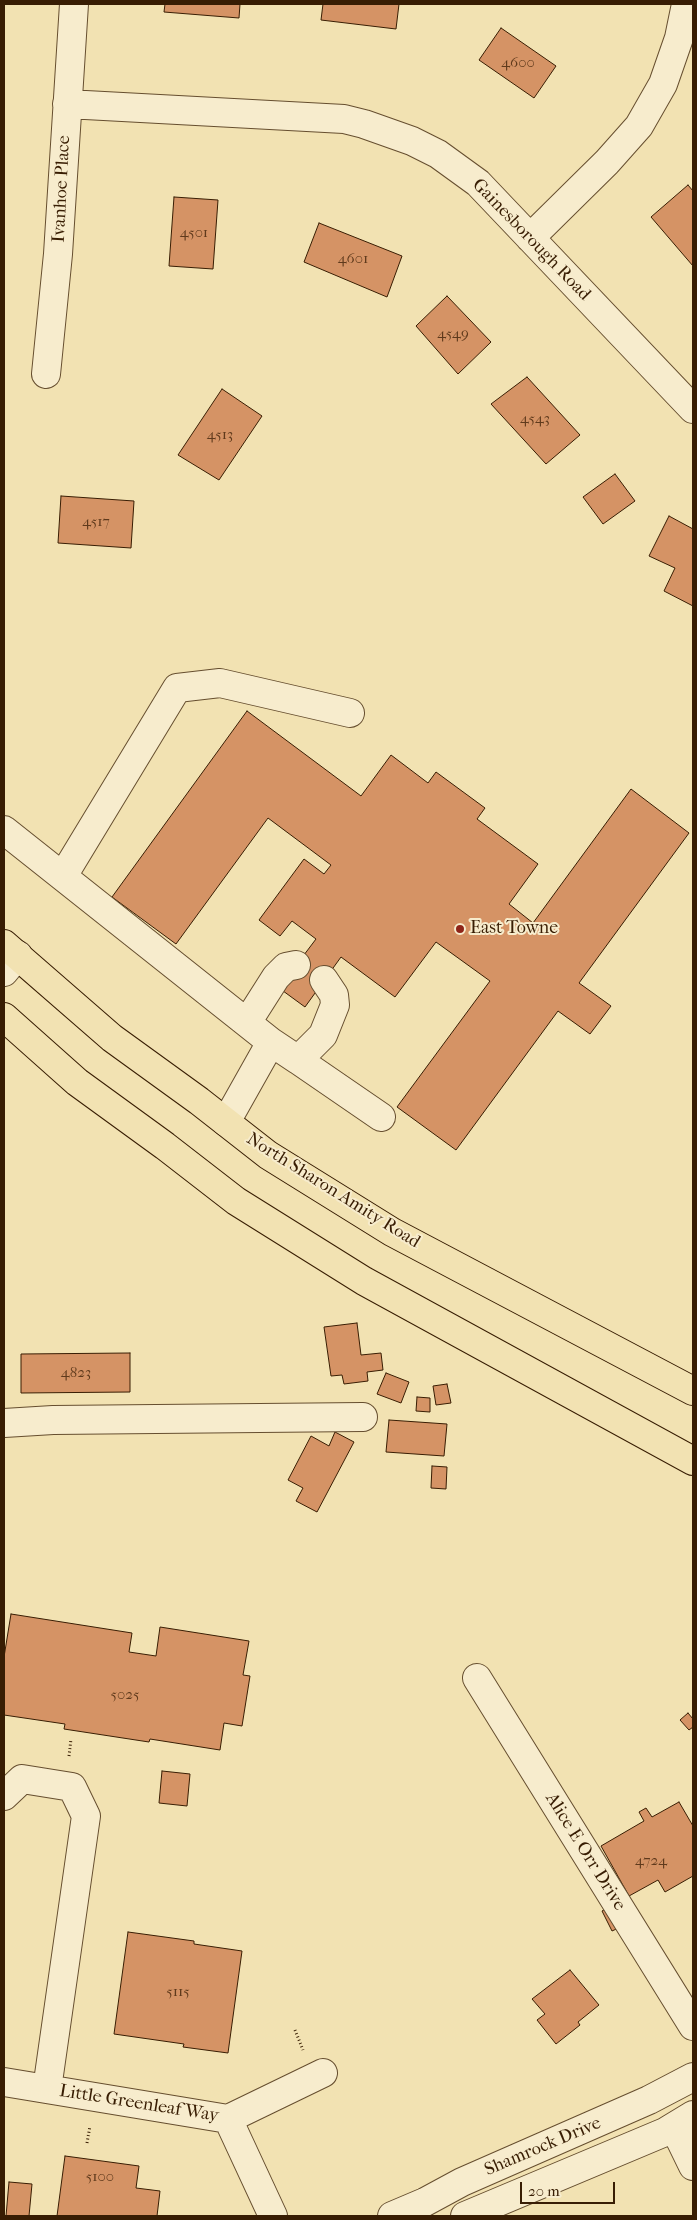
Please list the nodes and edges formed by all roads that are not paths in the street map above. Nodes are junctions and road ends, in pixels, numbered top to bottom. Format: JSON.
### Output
{"nodes":[{"id":1,"x":74,"y":4,"type":"edge"},
{"id":2,"x":686,"y":4,"type":"edge"},
{"id":3,"x":67,"y":104,"type":"junction"},
{"id":4,"x":530,"y":238,"type":"junction"},
{"id":5,"x":46,"y":374,"type":"dead end"},
{"id":6,"x":693,"y":409,"type":"edge"},
{"id":7,"x":350,"y":713,"type":"dead end"},
{"id":8,"x":4,"y":830,"type":"edge"},
{"id":9,"x":63,"y":876,"type":"junction"},
{"id":10,"x":8,"y":957,"type":"edge"},
{"id":11,"x":296,"y":965,"type":"dead end"},
{"id":12,"x":324,"y":980,"type":"dead end"},
{"id":13,"x":4,"y":1017,"type":"edge"},
{"id":14,"x":248,"y":1021,"type":"junction"},
{"id":15,"x":272,"y":1042,"type":"junction"},
{"id":16,"x":298,"y":1060,"type":"junction"},
{"id":17,"x":381,"y":1117,"type":"dead end"},
{"id":18,"x":226,"y":1122,"type":"junction"},
{"id":19,"x":693,"y":1391,"type":"edge"},
{"id":20,"x":364,"y":1417,"type":"dead end"},
{"id":21,"x":4,"y":1423,"type":"edge"},
{"id":22,"x":693,"y":1461,"type":"edge"},
{"id":23,"x":477,"y":1678,"type":"dead end"},
{"id":24,"x":4,"y":1796,"type":"edge"},
{"id":25,"x":693,"y":2026,"type":"edge"},
{"id":26,"x":323,"y":2073,"type":"dead end"},
{"id":27,"x":693,"y":2078,"type":"edge"},
{"id":28,"x":4,"y":2082,"type":"edge"},
{"id":29,"x":47,"y":2089,"type":"junction"},
{"id":30,"x":228,"y":2119,"type":"junction"},
{"id":31,"x":683,"y":2121,"type":"edge"},
{"id":32,"x":693,"y":2166,"type":"edge"},
{"id":33,"x":273,"y":2216,"type":"edge"},
{"id":34,"x":392,"y":2216,"type":"edge"},
{"id":35,"x":465,"y":2216,"type":"edge"}],
"edges":[{"from":1,"to":3,"type":"street","name":"Ivanhoe Place"},
{"from":2,"to":4,"type":"street"},
{"from":3,"to":4,"type":"street","name":"Gainesborough Road"},
{"from":3,"to":5,"type":"street","name":"Ivanhoe Place"},
{"from":4,"to":6,"type":"street","name":"Gainesborough Road"},
{"from":7,"to":9,"type":"street"},
{"from":8,"to":9,"type":"street"},
{"from":9,"to":14,"type":"street"},
{"from":10,"to":18,"type":"main road","name":"North Sharon Amity Road"},
{"from":11,"to":14,"type":"street"},
{"from":12,"to":16,"type":"street"},
{"from":13,"to":22,"type":"main road"},
{"from":14,"to":15,"type":"street"},
{"from":15,"to":16,"type":"street"},
{"from":15,"to":18,"type":"street"},
{"from":16,"to":17,"type":"street"},
{"from":18,"to":19,"type":"main road","name":"North Sharon Amity Road"},
{"from":20,"to":21,"type":"street"},
{"from":23,"to":25,"type":"street","name":"Alice E Orr Drive"},
{"from":24,"to":29,"type":"street"},
{"from":26,"to":30,"type":"street"},
{"from":27,"to":34,"type":"street","name":"Shamrock Drive"},
{"from":28,"to":29,"type":"street","name":"Little Greenleaf Way"},
{"from":29,"to":30,"type":"street","name":"Little Greenleaf Way"},
{"from":30,"to":33,"type":"street","name":"Little Greenleaf Way"},
{"from":31,"to":32,"type":"street"},
{"from":31,"to":35,"type":"street","name":"Shamrock Drive"}]}
